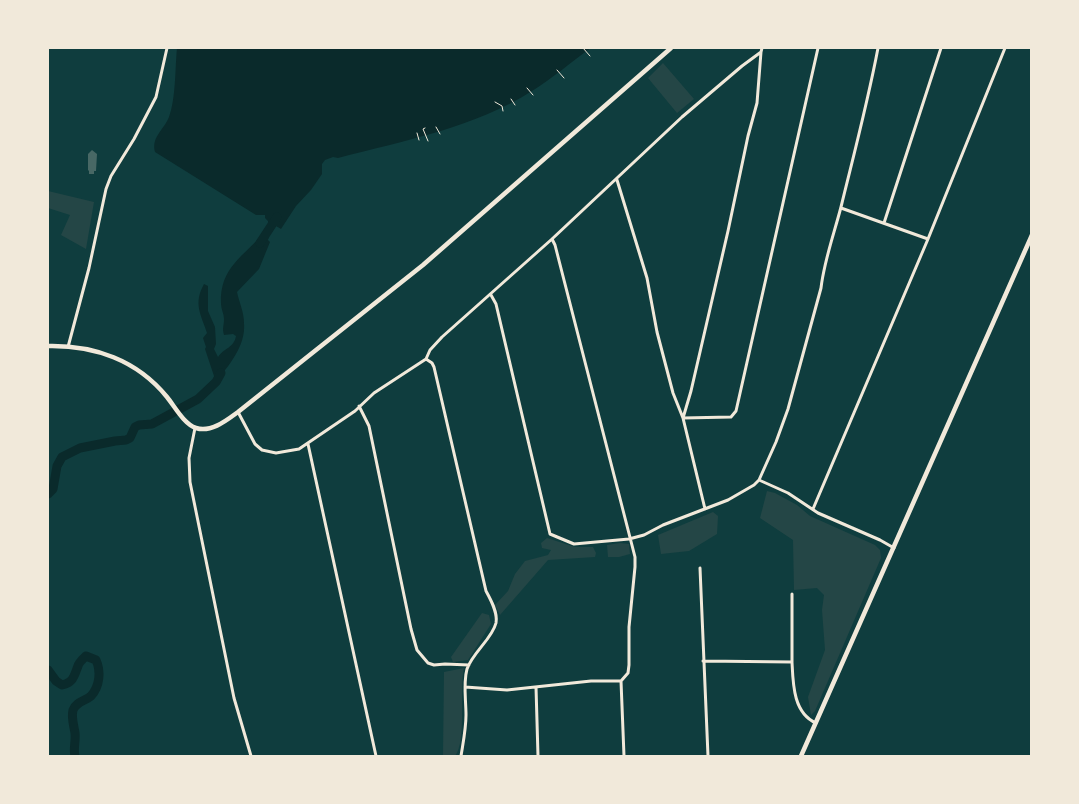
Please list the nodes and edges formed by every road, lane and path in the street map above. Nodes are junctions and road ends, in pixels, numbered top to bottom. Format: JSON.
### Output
{"nodes":[{"id":1,"x":167,"y":48,"type":"edge"},
{"id":2,"x":583,"y":48,"type":"edge"},
{"id":3,"x":671,"y":48,"type":"edge"},
{"id":4,"x":818,"y":48,"type":"edge"},
{"id":5,"x":878,"y":48,"type":"edge"},
{"id":6,"x":941,"y":48,"type":"edge"},
{"id":7,"x":1005,"y":48,"type":"edge"},
{"id":8,"x":762,"y":50,"type":"edge"},
{"id":9,"x":590,"y":56,"type":"dead end"},
{"id":10,"x":557,"y":70,"type":"dead end"},
{"id":11,"x":564,"y":78,"type":"dead end"},
{"id":12,"x":527,"y":88,"type":"dead end"},
{"id":13,"x":533,"y":95,"type":"dead end"},
{"id":14,"x":511,"y":99,"type":"dead end"},
{"id":15,"x":495,"y":102,"type":"dead end"},
{"id":16,"x":515,"y":105,"type":"dead end"},
{"id":17,"x":503,"y":111,"type":"dead end"},
{"id":18,"x":436,"y":127,"type":"dead end"},
{"id":19,"x":425,"y":128,"type":"dead end"},
{"id":20,"x":417,"y":133,"type":"dead end"},
{"id":21,"x":440,"y":134,"type":"dead end"},
{"id":22,"x":419,"y":140,"type":"dead end"},
{"id":23,"x":428,"y":141,"type":"dead end"},
{"id":24,"x":616,"y":180,"type":"junction"},
{"id":25,"x":840,"y":208,"type":"junction"},
{"id":26,"x":884,"y":223,"type":"junction"},
{"id":27,"x":1032,"y":235,"type":"edge"},
{"id":28,"x":552,"y":239,"type":"junction"},
{"id":29,"x":928,"y":239,"type":"junction"},
{"id":30,"x":491,"y":295,"type":"junction"},
{"id":31,"x":48,"y":346,"type":"edge"},
{"id":32,"x":68,"y":347,"type":"junction"},
{"id":33,"x":426,"y":359,"type":"junction"},
{"id":34,"x":359,"y":406,"type":"junction"},
{"id":35,"x":238,"y":412,"type":"junction"},
{"id":36,"x":683,"y":418,"type":"junction"},
{"id":37,"x":195,"y":428,"type":"junction"},
{"id":38,"x":308,"y":444,"type":"junction"},
{"id":39,"x":759,"y":480,"type":"junction"},
{"id":40,"x":705,"y":509,"type":"junction"},
{"id":41,"x":813,"y":509,"type":"junction"},
{"id":42,"x":629,"y":538,"type":"junction"},
{"id":43,"x":894,"y":548,"type":"junction"},
{"id":44,"x":700,"y":568,"type":"dead end"},
{"id":45,"x":792,"y":594,"type":"dead end"},
{"id":46,"x":703,"y":662,"type":"junction"},
{"id":47,"x":792,"y":662,"type":"junction"},
{"id":48,"x":469,"y":665,"type":"junction"},
{"id":49,"x":621,"y":681,"type":"junction"},
{"id":50,"x":465,"y":687,"type":"junction"},
{"id":51,"x":536,"y":687,"type":"junction"},
{"id":52,"x":816,"y":723,"type":"junction"},
{"id":53,"x":251,"y":756,"type":"edge"},
{"id":54,"x":376,"y":756,"type":"edge"},
{"id":55,"x":461,"y":756,"type":"edge"},
{"id":56,"x":538,"y":756,"type":"edge"},
{"id":57,"x":624,"y":756,"type":"edge"},
{"id":58,"x":708,"y":756,"type":"edge"},
{"id":59,"x":801,"y":756,"type":"edge"}],
"edges":[{"from":1,"to":32,"type":"street"},
{"from":2,"to":9,"type":"path"},
{"from":3,"to":35,"type":"main road"},
{"from":4,"to":36,"type":"street"},
{"from":5,"to":25,"type":"street"},
{"from":6,"to":26,"type":"street"},
{"from":7,"to":29,"type":"street"},
{"from":8,"to":24,"type":"street"},
{"from":8,"to":36,"type":"street"},
{"from":10,"to":11,"type":"path"},
{"from":12,"to":13,"type":"path"},
{"from":14,"to":16,"type":"path"},
{"from":15,"to":17,"type":"path"},
{"from":18,"to":21,"type":"path"},
{"from":19,"to":23,"type":"path"},
{"from":20,"to":22,"type":"path"},
{"from":24,"to":28,"type":"street"},
{"from":24,"to":36,"type":"street"},
{"from":25,"to":26,"type":"street"},
{"from":25,"to":39,"type":"street"},
{"from":26,"to":29,"type":"street"},
{"from":27,"to":43,"type":"main road"},
{"from":28,"to":30,"type":"street"},
{"from":28,"to":42,"type":"street"},
{"from":29,"to":41,"type":"street"},
{"from":30,"to":33,"type":"street"},
{"from":30,"to":42,"type":"street"},
{"from":31,"to":32,"type":"main road"},
{"from":32,"to":37,"type":"main road"},
{"from":33,"to":34,"type":"street"},
{"from":33,"to":48,"type":"street"},
{"from":34,"to":38,"type":"street"},
{"from":34,"to":48,"type":"street"},
{"from":35,"to":37,"type":"main road"},
{"from":35,"to":38,"type":"street"},
{"from":36,"to":40,"type":"street"},
{"from":37,"to":53,"type":"street"},
{"from":38,"to":54,"type":"street"},
{"from":39,"to":40,"type":"street"},
{"from":39,"to":41,"type":"street"},
{"from":40,"to":42,"type":"street"},
{"from":41,"to":43,"type":"street"},
{"from":42,"to":49,"type":"street"},
{"from":43,"to":52,"type":"main road"},
{"from":44,"to":46,"type":"street"},
{"from":45,"to":47,"type":"street"},
{"from":46,"to":47,"type":"street"},
{"from":46,"to":58,"type":"street"},
{"from":47,"to":52,"type":"street"},
{"from":48,"to":50,"type":"street"},
{"from":49,"to":51,"type":"street"},
{"from":49,"to":57,"type":"street"},
{"from":50,"to":51,"type":"street"},
{"from":50,"to":55,"type":"street"},
{"from":51,"to":56,"type":"street"},
{"from":52,"to":59,"type":"main road"}]}
